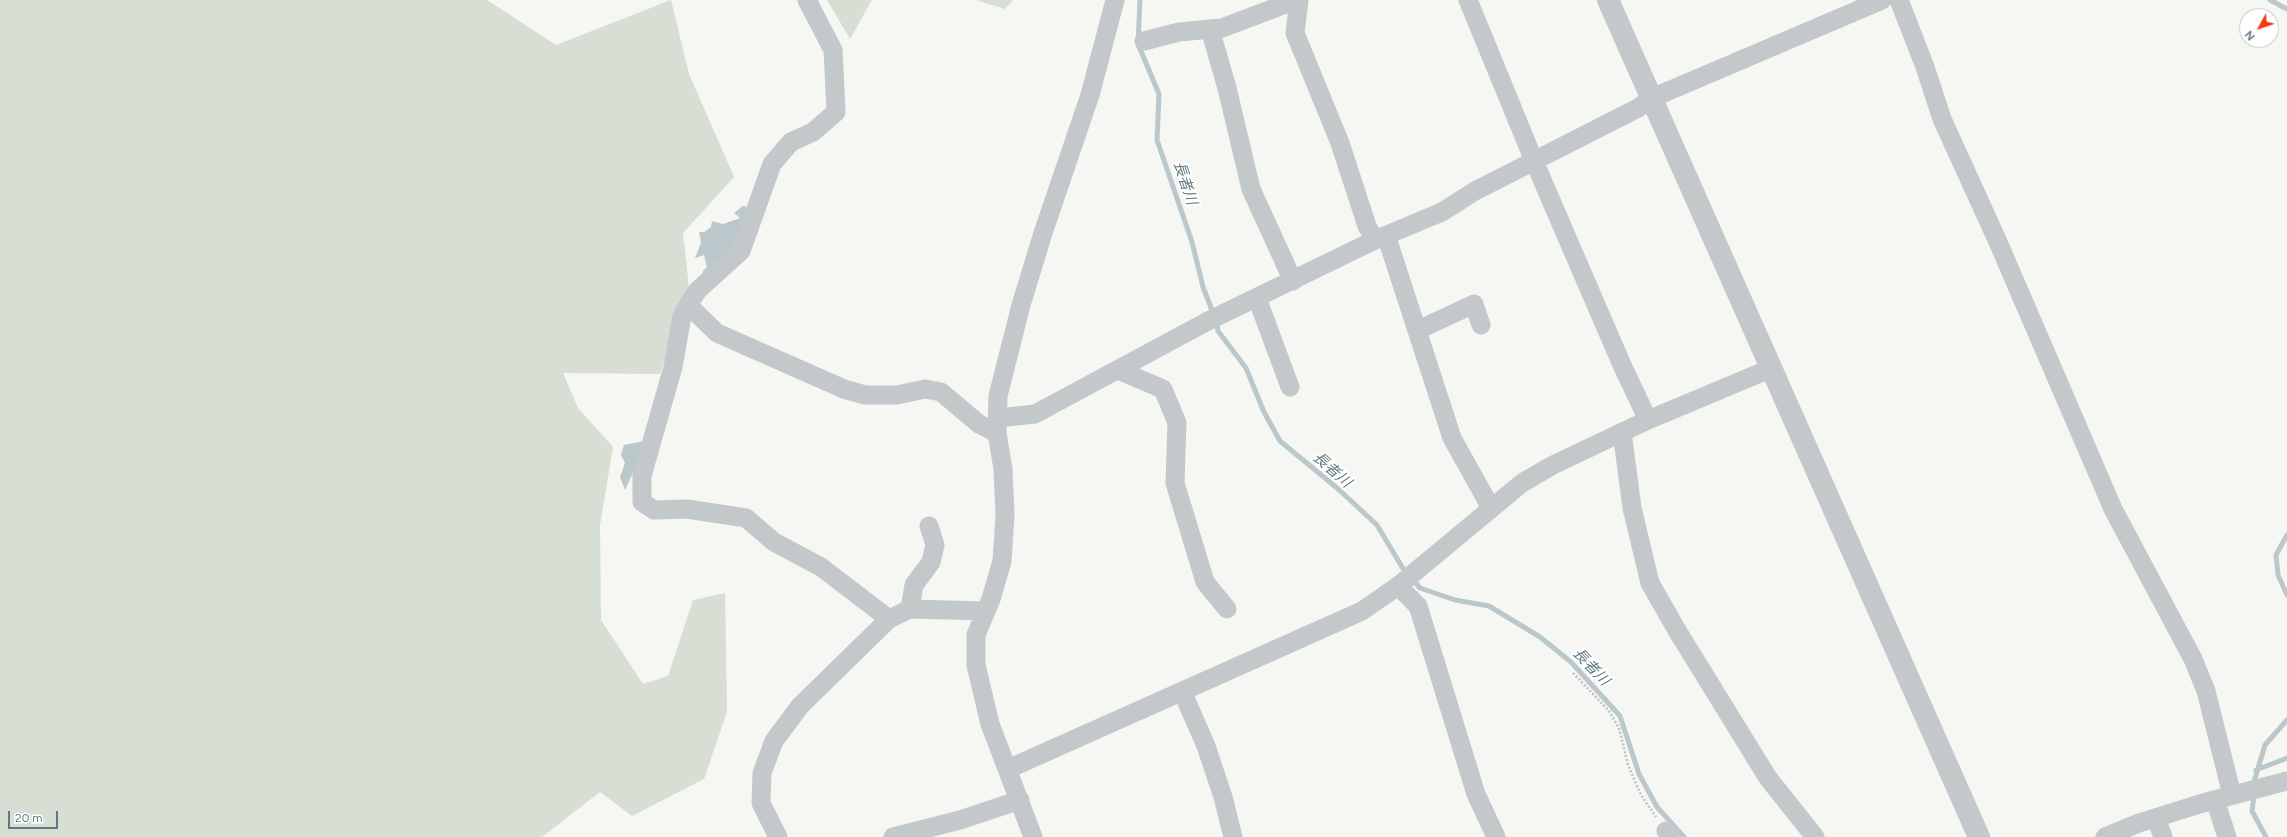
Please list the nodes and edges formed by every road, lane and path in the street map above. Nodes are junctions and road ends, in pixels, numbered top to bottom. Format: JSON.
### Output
{"nodes":[{"id":1,"x":807,"y":0,"type":"edge"},
{"id":2,"x":1115,"y":0,"type":"edge"},
{"id":3,"x":1298,"y":0,"type":"edge"},
{"id":4,"x":1468,"y":0,"type":"edge"},
{"id":5,"x":1608,"y":0,"type":"edge"},
{"id":6,"x":1882,"y":0,"type":"edge"},
{"id":7,"x":1899,"y":0,"type":"edge"},
{"id":8,"x":1210,"y":29,"type":"junction"},
{"id":9,"x":1144,"y":41,"type":"dead end"},
{"id":10,"x":1652,"y":98,"type":"junction"},
{"id":11,"x":1534,"y":161,"type":"junction"},
{"id":12,"x":1381,"y":237,"type":"junction"},
{"id":13,"x":1293,"y":280,"type":"junction"},
{"id":14,"x":1257,"y":298,"type":"junction"},
{"id":15,"x":688,"y":305,"type":"junction"},
{"id":16,"x":1481,"y":325,"type":"dead end"},
{"id":17,"x":1418,"y":330,"type":"junction"},
{"id":18,"x":1772,"y":368,"type":"junction"},
{"id":19,"x":1118,"y":370,"type":"junction"},
{"id":20,"x":1290,"y":387,"type":"dead end"},
{"id":21,"x":1648,"y":420,"type":"junction"},
{"id":22,"x":998,"y":426,"type":"junction"},
{"id":23,"x":1622,"y":432,"type":"junction"},
{"id":24,"x":1491,"y":508,"type":"junction"},
{"id":25,"x":929,"y":526,"type":"dead end"},
{"id":26,"x":1406,"y":579,"type":"junction"},
{"id":27,"x":910,"y":609,"type":"junction"},
{"id":28,"x":1227,"y":609,"type":"dead end"},
{"id":29,"x":986,"y":611,"type":"junction"},
{"id":30,"x":889,"y":619,"type":"junction"},
{"id":31,"x":1573,"y":673,"type":"dead end"},
{"id":32,"x":1182,"y":691,"type":"junction"},
{"id":33,"x":1008,"y":769,"type":"junction"},
{"id":34,"x":2287,"y":780,"type":"edge"},
{"id":35,"x":2223,"y":798,"type":"junction"},
{"id":36,"x":1020,"y":800,"type":"junction"},
{"id":37,"x":2156,"y":818,"type":"junction"},
{"id":38,"x":1668,"y":834,"type":"edge"},
{"id":39,"x":778,"y":837,"type":"edge"},
{"id":40,"x":892,"y":837,"type":"edge"},
{"id":41,"x":1033,"y":837,"type":"edge"},
{"id":42,"x":1233,"y":837,"type":"edge"},
{"id":43,"x":1496,"y":837,"type":"edge"},
{"id":44,"x":1815,"y":837,"type":"edge"},
{"id":45,"x":1979,"y":837,"type":"edge"},
{"id":46,"x":2105,"y":837,"type":"edge"},
{"id":47,"x":2163,"y":837,"type":"edge"},
{"id":48,"x":2227,"y":837,"type":"edge"}],
"edges":[{"from":1,"to":15,"type":"street"},
{"from":2,"to":22,"type":"street"},
{"from":3,"to":8,"type":"street"},
{"from":3,"to":12,"type":"street"},
{"from":4,"to":11,"type":"street"},
{"from":5,"to":10,"type":"street"},
{"from":6,"to":10,"type":"street"},
{"from":7,"to":35,"type":"street"},
{"from":8,"to":9,"type":"street"},
{"from":8,"to":13,"type":"street"},
{"from":10,"to":11,"type":"street"},
{"from":10,"to":18,"type":"street"},
{"from":11,"to":12,"type":"street"},
{"from":11,"to":21,"type":"street"},
{"from":12,"to":13,"type":"street"},
{"from":12,"to":17,"type":"street"},
{"from":13,"to":14,"type":"street"},
{"from":14,"to":19,"type":"street"},
{"from":14,"to":20,"type":"street"},
{"from":15,"to":22,"type":"street"},
{"from":15,"to":30,"type":"street"},
{"from":16,"to":17,"type":"street"},
{"from":17,"to":24,"type":"street"},
{"from":18,"to":21,"type":"street"},
{"from":18,"to":45,"type":"street"},
{"from":19,"to":22,"type":"street"},
{"from":19,"to":28,"type":"street"},
{"from":21,"to":23,"type":"street"},
{"from":22,"to":29,"type":"street"},
{"from":23,"to":24,"type":"street"},
{"from":23,"to":44,"type":"street"},
{"from":24,"to":26,"type":"street"},
{"from":25,"to":27,"type":"street"},
{"from":26,"to":32,"type":"street"},
{"from":26,"to":43,"type":"street"},
{"from":27,"to":29,"type":"street"},
{"from":27,"to":30,"type":"street"},
{"from":29,"to":33,"type":"street"},
{"from":30,"to":39,"type":"street"},
{"from":31,"to":38,"type":"path"},
{"from":32,"to":33,"type":"street"},
{"from":32,"to":42,"type":"street"},
{"from":33,"to":36,"type":"street"},
{"from":34,"to":35,"type":"street"},
{"from":35,"to":37,"type":"street"},
{"from":35,"to":48,"type":"street"},
{"from":36,"to":40,"type":"street"},
{"from":36,"to":41,"type":"street"},
{"from":37,"to":46,"type":"street"},
{"from":37,"to":47,"type":"street"}]}
